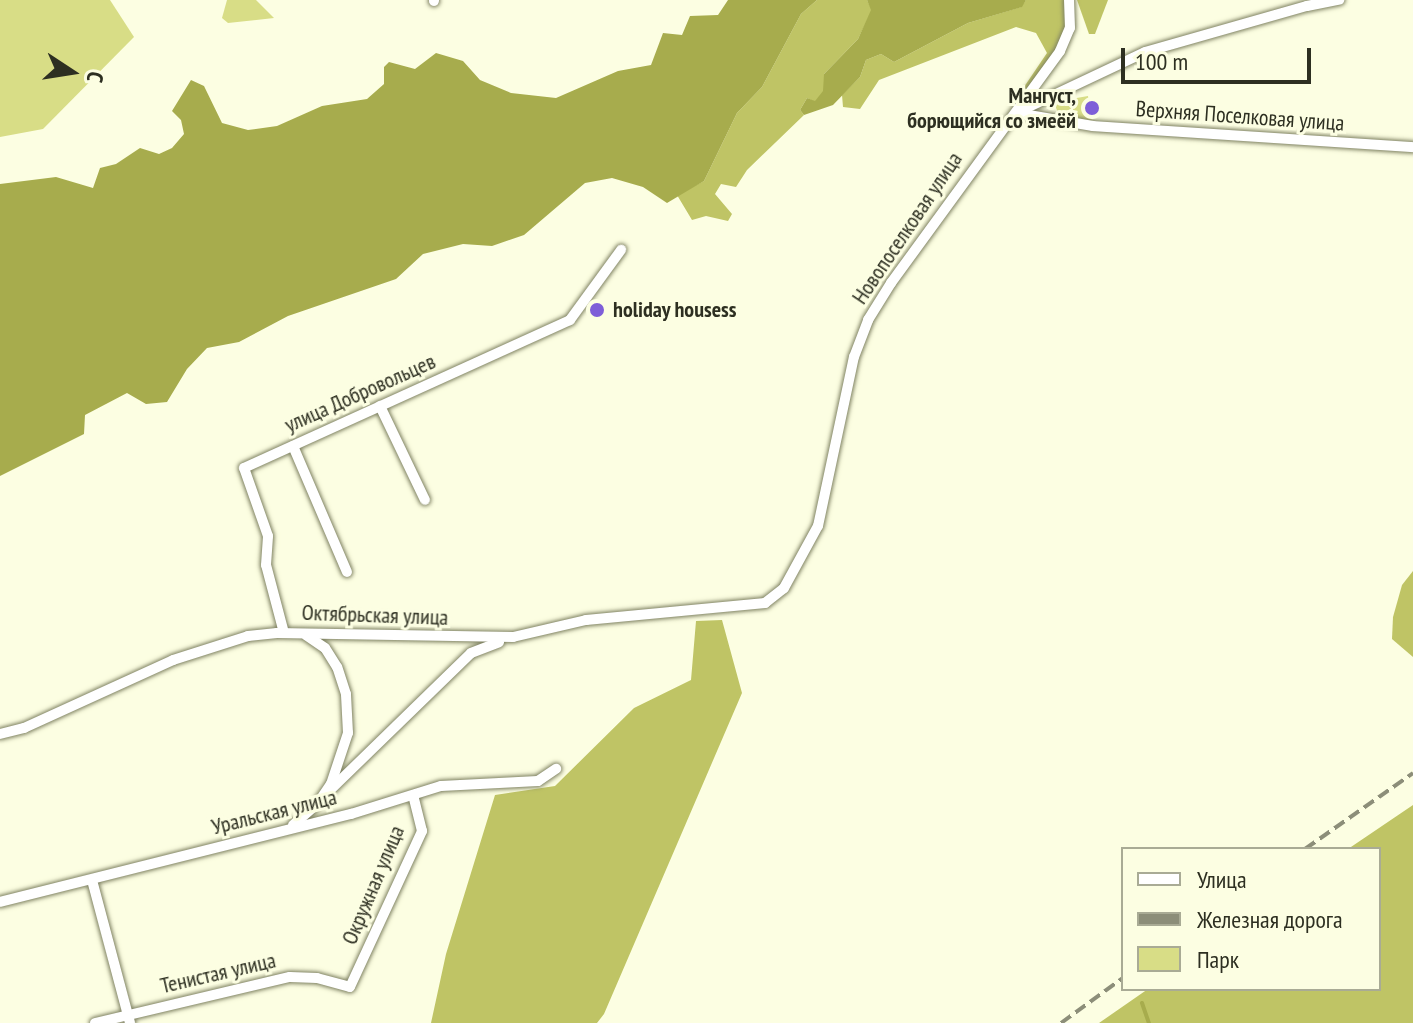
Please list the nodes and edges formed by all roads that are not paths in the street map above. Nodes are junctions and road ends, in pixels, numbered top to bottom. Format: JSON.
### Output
{"nodes":[{"id":1,"x":1069,"y":0,"type":"edge"},
{"id":2,"x":1339,"y":0,"type":"edge"},
{"id":3,"x":1017,"y":113,"type":"junction"},
{"id":4,"x":1413,"y":147,"type":"edge"},
{"id":5,"x":621,"y":250,"type":"dead end"},
{"id":6,"x":380,"y":406,"type":"junction"},
{"id":7,"x":293,"y":446,"type":"junction"},
{"id":8,"x":425,"y":500,"type":"dead end"},
{"id":9,"x":347,"y":572,"type":"dead end"},
{"id":10,"x":765,"y":603,"type":"joint"},
{"id":11,"x":284,"y":633,"type":"junction"},
{"id":12,"x":304,"y":635,"type":"junction"},
{"id":13,"x":513,"y":637,"type":"junction"},
{"id":14,"x":0,"y":734,"type":"edge"},
{"id":15,"x":556,"y":769,"type":"dead end"},
{"id":16,"x":413,"y":796,"type":"junction"},
{"id":17,"x":323,"y":797,"type":"junction"},
{"id":18,"x":288,"y":827,"type":"junction"},
{"id":19,"x":92,"y":880,"type":"junction"},
{"id":20,"x":0,"y":902,"type":"edge"},
{"id":21,"x":350,"y":987,"type":"joint"},
{"id":22,"x":129,"y":1019,"type":"edge"},
{"id":23,"x":95,"y":1023,"type":"edge"}],
"edges":[{"from":1,"to":3,"type":"street"},
{"from":2,"to":3,"type":"street","name":"Новопоселковая улица"},
{"from":3,"to":4,"type":"street","name":"Верхняя Поселковая улица"},
{"from":3,"to":10,"type":"street","name":"Новопоселковая улица"},
{"from":5,"to":6,"type":"street","name":"улица Добровольцев"},
{"from":6,"to":7,"type":"street","name":"улица Добровольцев"},
{"from":6,"to":8,"type":"street"},
{"from":7,"to":9,"type":"street"},
{"from":7,"to":11,"type":"street","name":"улица Добровольцев"},
{"from":10,"to":13,"type":"street","name":"Октябрьская улица"},
{"from":11,"to":12,"type":"street","name":"Октябрьская улица"},
{"from":11,"to":14,"type":"street","name":"Октябрьская улица"},
{"from":12,"to":13,"type":"street","name":"Октябрьская улица"},
{"from":12,"to":17,"type":"street"},
{"from":13,"to":17,"type":"street"},
{"from":15,"to":16,"type":"street","name":"Уральская улица"},
{"from":16,"to":18,"type":"street","name":"Уральская улица"},
{"from":16,"to":21,"type":"street","name":"Окружная улица"},
{"from":17,"to":18,"type":"street"},
{"from":18,"to":19,"type":"street","name":"Уральская улица"},
{"from":19,"to":20,"type":"street","name":"Уральская улица"},
{"from":19,"to":22,"type":"street"},
{"from":21,"to":22,"type":"street","name":"Тенистая улица"},
{"from":22,"to":23,"type":"street","name":"Тенистая улица"}]}
